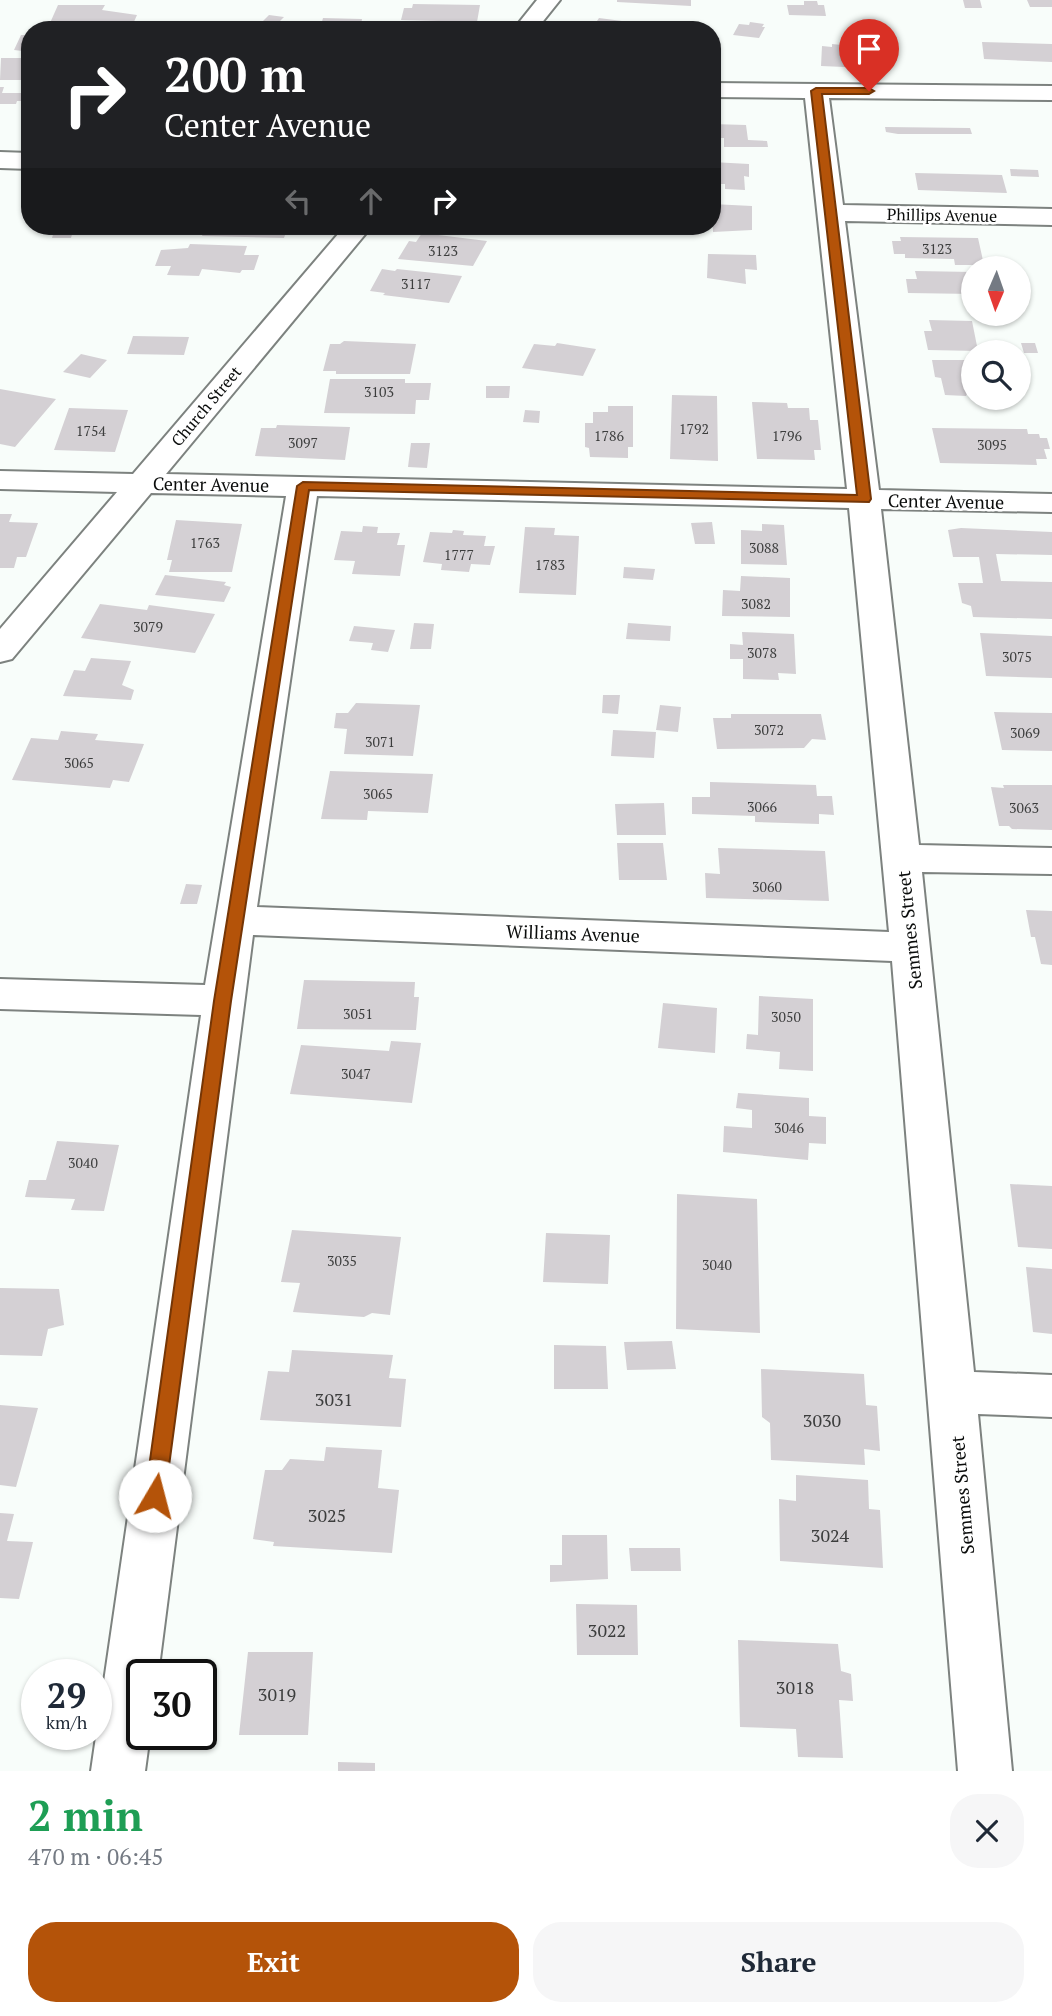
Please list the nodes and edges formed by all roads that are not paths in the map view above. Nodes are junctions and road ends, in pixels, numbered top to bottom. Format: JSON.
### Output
{"nodes":[{"id":1,"x":549,"y":0,"type":"edge"},
{"id":2,"x":532,"y":21,"type":"edge"},
{"id":3,"x":721,"y":90,"type":"edge"},
{"id":4,"x":816,"y":91,"type":"junction"},
{"id":5,"x":1052,"y":93,"type":"edge"},
{"id":6,"x":0,"y":160,"type":"edge"},
{"id":7,"x":21,"y":161,"type":"edge"},
{"id":8,"x":832,"y":213,"type":"junction"},
{"id":9,"x":1052,"y":217,"type":"edge"},
{"id":10,"x":351,"y":235,"type":"edge"},
{"id":11,"x":0,"y":480,"type":"edge"},
{"id":12,"x":142,"y":483,"type":"junction"},
{"id":13,"x":303,"y":486,"type":"junction"},
{"id":14,"x":864,"y":499,"type":"junction"},
{"id":15,"x":1052,"y":503,"type":"edge"},
{"id":16,"x":0,"y":651,"type":"edge"},
{"id":17,"x":902,"y":858,"type":"junction"},
{"id":18,"x":1052,"y":861,"type":"edge"},
{"id":19,"x":236,"y":920,"type":"junction"},
{"id":20,"x":910,"y":947,"type":"junction"},
{"id":21,"x":0,"y":994,"type":"edge"},
{"id":22,"x":223,"y":1001,"type":"junction"},
{"id":23,"x":953,"y":1392,"type":"junction"},
{"id":24,"x":1052,"y":1395,"type":"edge"},
{"id":25,"x":118,"y":1771,"type":"edge"},
{"id":26,"x":985,"y":1771,"type":"edge"}],
"edges":[{"from":1,"to":2,"type":"street"},
{"from":3,"to":4,"type":"street"},
{"from":4,"to":5,"type":"street"},
{"from":4,"to":8,"type":"street","name":"Semmes Street"},
{"from":6,"to":7,"type":"street"},
{"from":8,"to":9,"type":"street","name":"Phillips Avenue"},
{"from":8,"to":14,"type":"street","name":"Semmes Street"},
{"from":10,"to":12,"type":"street","name":"Church Street"},
{"from":11,"to":12,"type":"street","name":"Center Avenue"},
{"from":12,"to":13,"type":"street","name":"Center Avenue"},
{"from":12,"to":16,"type":"street","name":"Church Street"},
{"from":13,"to":14,"type":"street","name":"Center Avenue"},
{"from":13,"to":19,"type":"street"},
{"from":14,"to":15,"type":"street","name":"Center Avenue"},
{"from":14,"to":17,"type":"street","name":"Semmes Street"},
{"from":17,"to":18,"type":"street"},
{"from":17,"to":20,"type":"street","name":"Semmes Street"},
{"from":19,"to":20,"type":"street","name":"Williams Avenue"},
{"from":19,"to":22,"type":"street"},
{"from":20,"to":23,"type":"street","name":"Semmes Street"},
{"from":21,"to":22,"type":"street"},
{"from":22,"to":25,"type":"street"},
{"from":23,"to":24,"type":"street"},
{"from":23,"to":26,"type":"street","name":"Semmes Street"}]}
